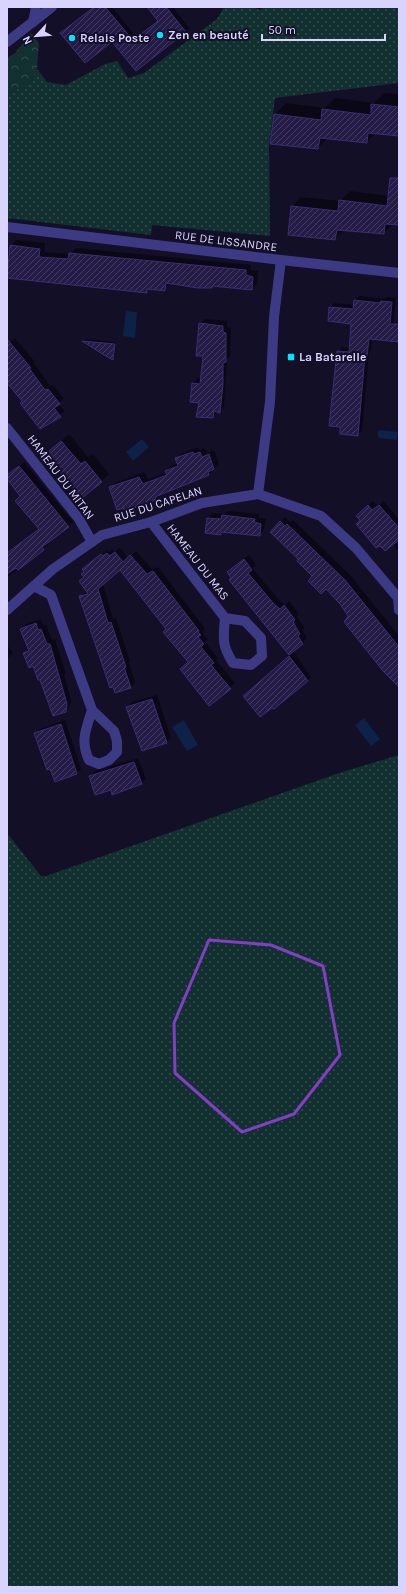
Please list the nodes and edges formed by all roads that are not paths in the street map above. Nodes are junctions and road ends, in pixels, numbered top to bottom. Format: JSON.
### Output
{"nodes":[{"id":1,"x":36,"y":7,"type":"edge"},
{"id":2,"x":52,"y":7,"type":"edge"},
{"id":3,"x":33,"y":22,"type":"junction"},
{"id":4,"x":7,"y":42,"type":"edge"},
{"id":5,"x":7,"y":228,"type":"edge"},
{"id":6,"x":281,"y":260,"type":"junction"},
{"id":7,"x":399,"y":273,"type":"edge"},
{"id":8,"x":7,"y":428,"type":"edge"},
{"id":9,"x":258,"y":494,"type":"junction"},
{"id":10,"x":151,"y":522,"type":"junction"},
{"id":11,"x":92,"y":542,"type":"junction"},
{"id":12,"x":34,"y":586,"type":"junction"},
{"id":13,"x":399,"y":599,"type":"edge"},
{"id":14,"x":7,"y":610,"type":"edge"},
{"id":15,"x":399,"y":610,"type":"edge"},
{"id":16,"x":225,"y":618,"type":"junction"},
{"id":17,"x":92,"y":710,"type":"junction"}],
"edges":[{"from":1,"to":3,"type":"street"},
{"from":2,"to":3,"type":"street"},
{"from":3,"to":4,"type":"street"},
{"from":5,"to":6,"type":"street","name":"RUE DE LISSANDRE"},
{"from":6,"to":7,"type":"street"},
{"from":6,"to":9,"type":"street","name":"RUE DE LISSANDRE"},
{"from":8,"to":11,"type":"street","name":"HAMEAU DU MITAN"},
{"from":9,"to":10,"type":"street","name":"RUE DU CAPELAN"},
{"from":9,"to":13,"type":"street","name":"RUE DU CAPELAN"},
{"from":10,"to":11,"type":"street","name":"RUE DU CAPELAN"},
{"from":10,"to":16,"type":"street","name":"HAMEAU DU MAS"},
{"from":11,"to":12,"type":"street","name":"RUE DU CAPELAN"},
{"from":12,"to":14,"type":"street","name":"RUE DU CAPELAN"},
{"from":12,"to":17,"type":"street"},
{"from":13,"to":15,"type":"street","name":"RUE DU CAPELAN"},
{"from":16,"to":16,"type":"street","name":"HAMEAU DU MAS"},
{"from":17,"to":17,"type":"street"}]}
